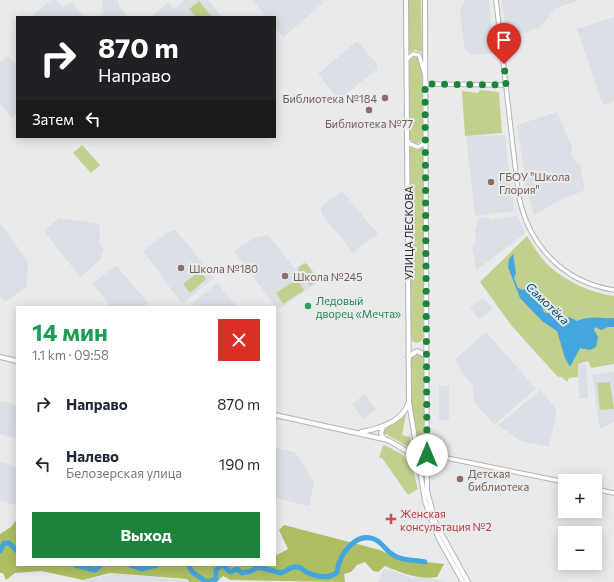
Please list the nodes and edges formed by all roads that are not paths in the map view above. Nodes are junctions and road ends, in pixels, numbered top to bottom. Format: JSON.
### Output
{"nodes":[{"id":1,"x":406,"y":0,"type":"edge"},
{"id":2,"x":425,"y":0,"type":"edge"},
{"id":3,"x":496,"y":0,"type":"edge"},
{"id":4,"x":406,"y":60,"type":"junction"},
{"id":5,"x":425,"y":76,"type":"junction"},
{"id":6,"x":425,"y":84,"type":"junction"},
{"id":7,"x":506,"y":85,"type":"junction"},
{"id":8,"x":426,"y":139,"type":"junction"},
{"id":9,"x":408,"y":141,"type":"junction"},
{"id":10,"x":614,"y":290,"type":"edge"},
{"id":11,"x":425,"y":356,"type":"junction"},
{"id":12,"x":0,"y":357,"type":"edge"},
{"id":13,"x":408,"y":357,"type":"junction"},
{"id":14,"x":16,"y":361,"type":"edge"},
{"id":15,"x":409,"y":402,"type":"junction"},
{"id":16,"x":276,"y":415,"type":"edge"},
{"id":17,"x":383,"y":426,"type":"junction"},
{"id":18,"x":358,"y":433,"type":"junction"},
{"id":19,"x":384,"y":439,"type":"junction"},
{"id":20,"x":428,"y":454,"type":"junction"},
{"id":21,"x":417,"y":456,"type":"junction"},
{"id":22,"x":558,"y":481,"type":"edge"},
{"id":23,"x":602,"y":490,"type":"edge"},
{"id":24,"x":614,"y":493,"type":"edge"},
{"id":25,"x":463,"y":582,"type":"edge"},
{"id":26,"x":468,"y":582,"type":"edge"}],
"edges":[{"from":1,"to":4,"type":"main road","name":"УЛИЦА ЛЕСКОВА"},
{"from":2,"to":5,"type":"main road","name":"УЛИЦА ЛЕСКОВА"},
{"from":3,"to":7,"type":"street"},
{"from":4,"to":5,"type":"street"},
{"from":4,"to":9,"type":"main road","name":"УЛИЦА ЛЕСКОВА"},
{"from":5,"to":6,"type":"main road","name":"УЛИЦА ЛЕСКОВА"},
{"from":6,"to":7,"type":"street"},
{"from":6,"to":8,"type":"main road","name":"УЛИЦА ЛЕСКОВА"},
{"from":7,"to":10,"type":"street"},
{"from":8,"to":9,"type":"street"},
{"from":8,"to":11,"type":"main road","name":"УЛИЦА ЛЕСКОВА"},
{"from":9,"to":13,"type":"main road","name":"УЛИЦА ЛЕСКОВА"},
{"from":11,"to":13,"type":"main road"},
{"from":11,"to":20,"type":"main road","name":"УЛИЦА ЛЕСКОВА"},
{"from":12,"to":14,"type":"main road"},
{"from":13,"to":15,"type":"main road","name":"УЛИЦА ЛЕСКОВА"},
{"from":15,"to":17,"type":"main road"},
{"from":15,"to":21,"type":"main road","name":"УЛИЦА ЛЕСКОВА"},
{"from":16,"to":18,"type":"main road"},
{"from":17,"to":18,"type":"main road"},
{"from":17,"to":19,"type":"main road"},
{"from":18,"to":19,"type":"main road"},
{"from":19,"to":21,"type":"main road"},
{"from":20,"to":21,"type":"main road"},
{"from":20,"to":22,"type":"street"},
{"from":20,"to":26,"type":"main road","name":"УЛИЦА ЛЕСКОВА"},
{"from":21,"to":25,"type":"main road","name":"УЛИЦА ЛЕСКОВА"},
{"from":23,"to":24,"type":"street"}]}
